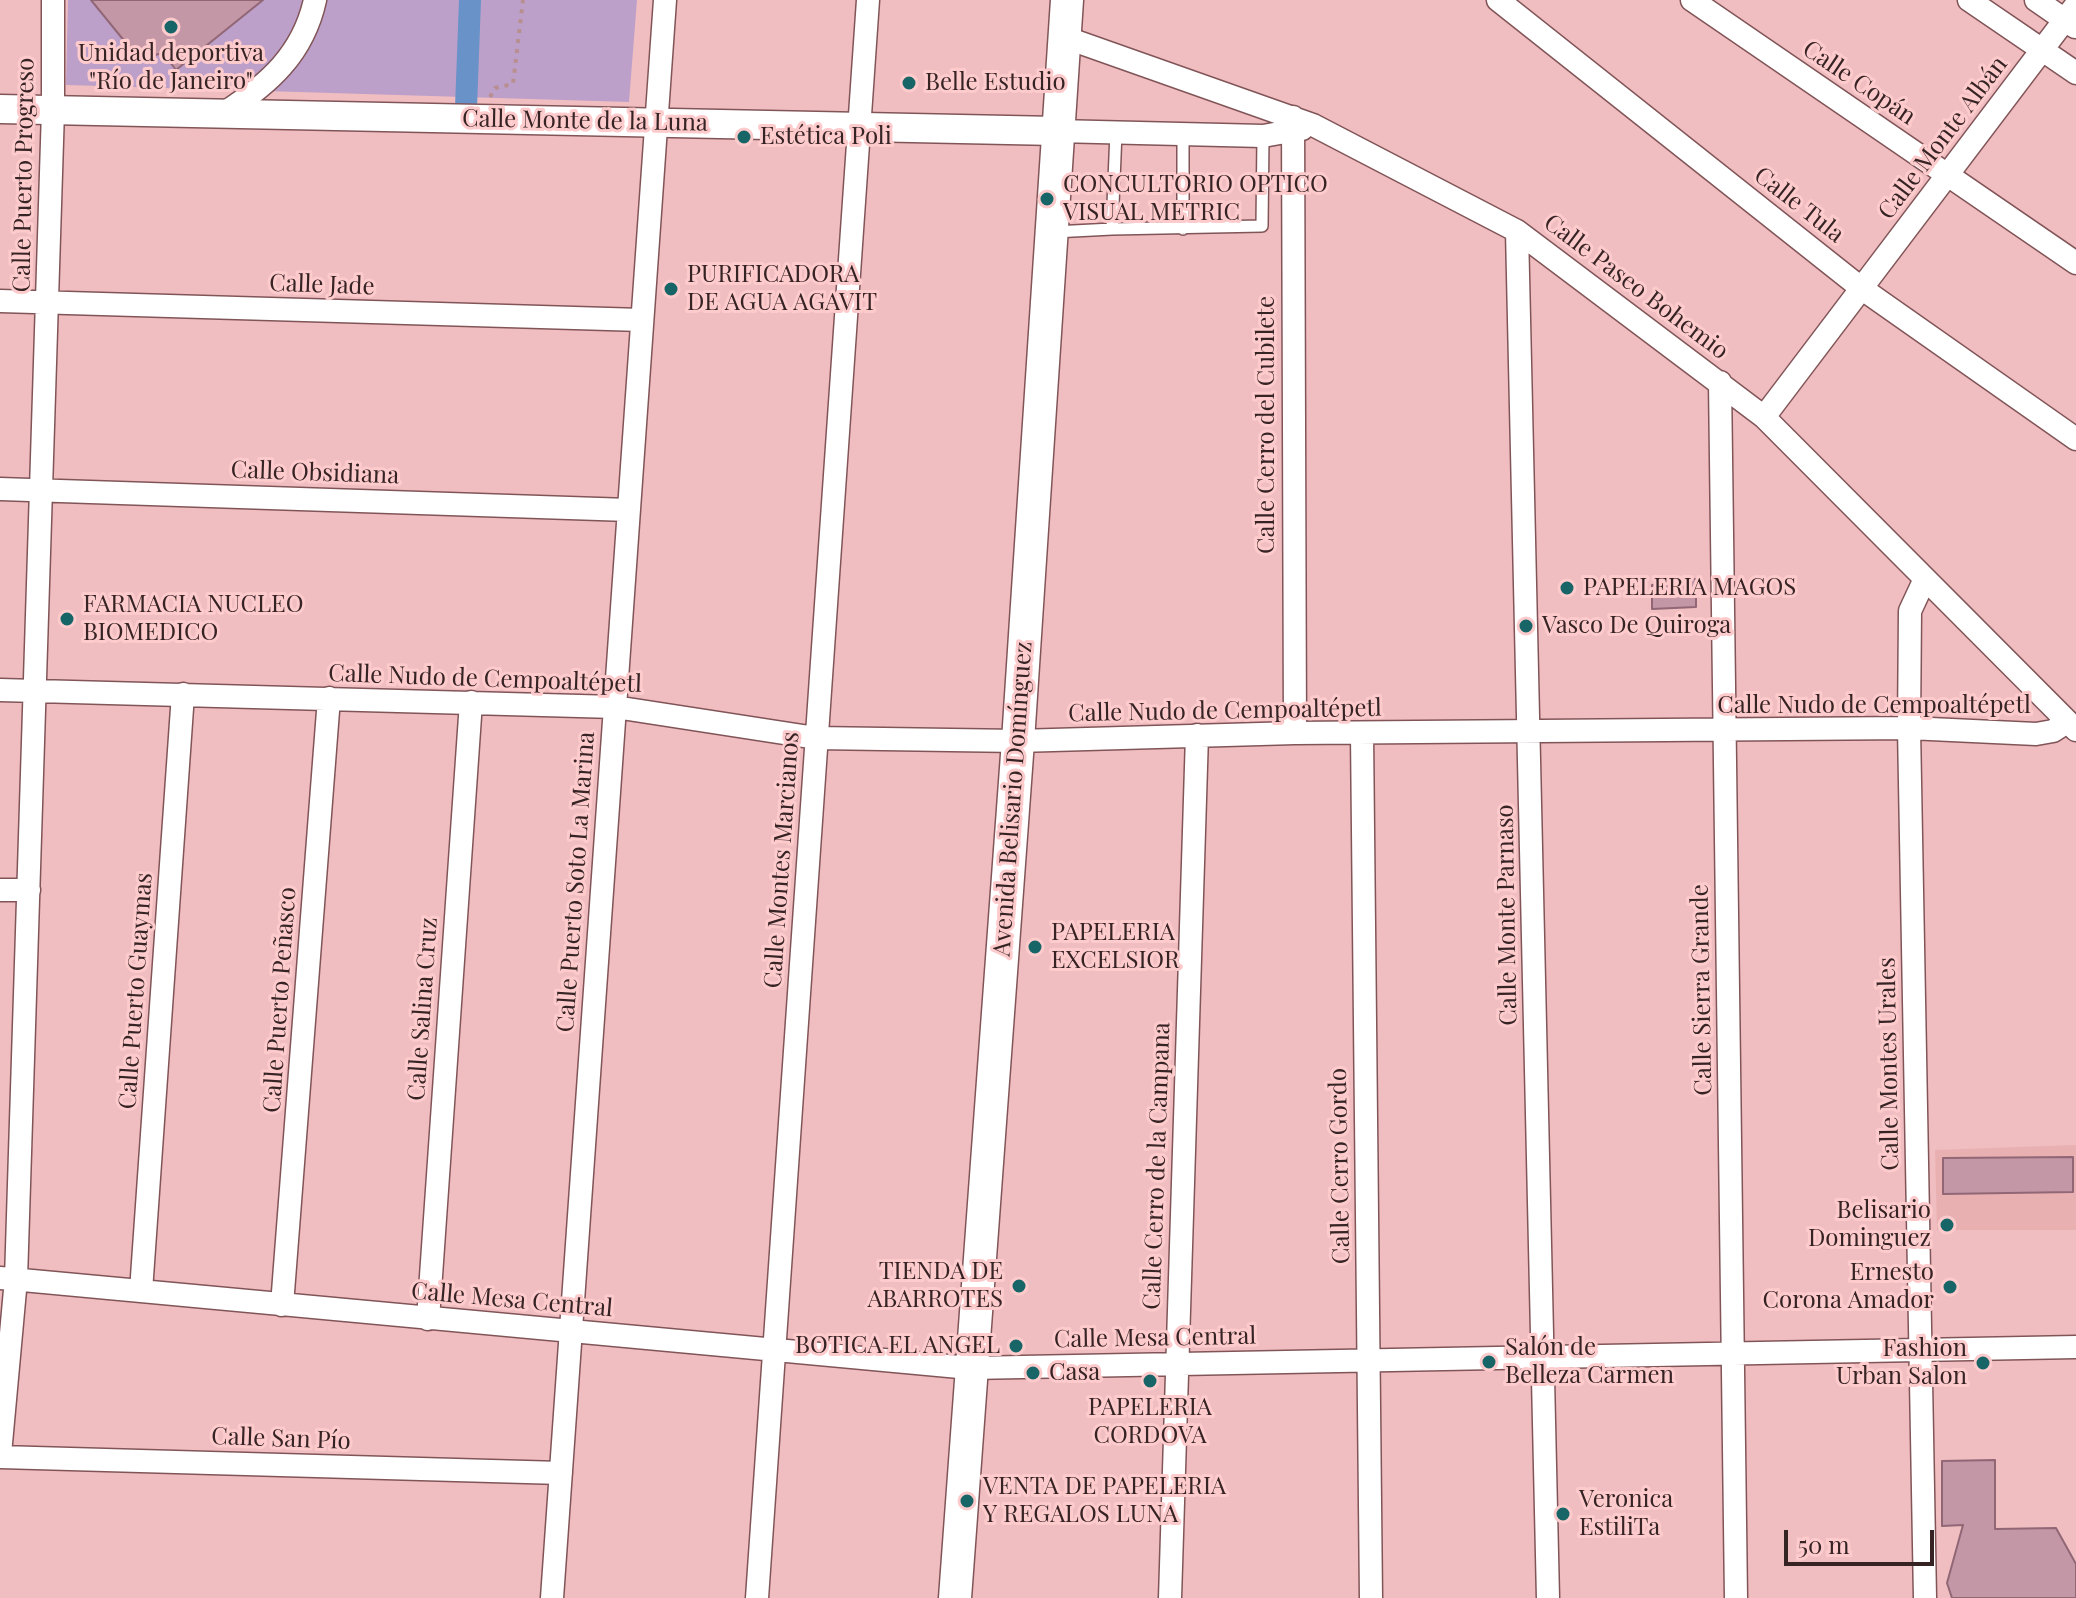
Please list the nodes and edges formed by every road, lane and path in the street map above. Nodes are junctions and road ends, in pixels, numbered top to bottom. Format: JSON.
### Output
{"nodes":[{"id":1,"x":53,"y":0,"type":"edge"},
{"id":2,"x":315,"y":0,"type":"edge"},
{"id":3,"x":523,"y":0,"type":"edge"},
{"id":4,"x":665,"y":0,"type":"edge"},
{"id":5,"x":868,"y":0,"type":"edge"},
{"id":6,"x":1067,"y":0,"type":"edge"},
{"id":7,"x":1498,"y":0,"type":"edge"},
{"id":8,"x":1692,"y":0,"type":"edge"},
{"id":9,"x":1969,"y":0,"type":"edge"},
{"id":10,"x":2036,"y":0,"type":"edge"},
{"id":11,"x":2072,"y":18,"type":"edge"},
{"id":12,"x":1064,"y":37,"type":"junction"},
{"id":13,"x":2043,"y":51,"type":"junction"},
{"id":14,"x":2076,"y":73,"type":"edge"},
{"id":15,"x":0,"y":109,"type":"edge"},
{"id":16,"x":53,"y":110,"type":"junction"},
{"id":17,"x":224,"y":113,"type":"junction"},
{"id":18,"x":486,"y":119,"type":"junction"},
{"id":19,"x":656,"y":122,"type":"junction"},
{"id":20,"x":1299,"y":125,"type":"junction"},
{"id":21,"x":859,"y":126,"type":"junction"},
{"id":22,"x":1056,"y":131,"type":"junction"},
{"id":23,"x":1116,"y":132,"type":"junction"},
{"id":24,"x":1183,"y":134,"type":"junction"},
{"id":25,"x":1263,"y":136,"type":"junction"},
{"id":26,"x":1948,"y":175,"type":"junction"},
{"id":27,"x":1112,"y":229,"type":"junction"},
{"id":28,"x":1183,"y":229,"type":"junction"},
{"id":29,"x":1517,"y":231,"type":"junction"},
{"id":30,"x":1050,"y":232,"type":"junction"},
{"id":31,"x":2076,"y":263,"type":"edge"},
{"id":32,"x":1861,"y":288,"type":"junction"},
{"id":33,"x":0,"y":301,"type":"edge"},
{"id":34,"x":47,"y":302,"type":"junction"},
{"id":35,"x":642,"y":320,"type":"junction"},
{"id":36,"x":1720,"y":382,"type":"junction"},
{"id":37,"x":1764,"y":417,"type":"junction"},
{"id":38,"x":2076,"y":439,"type":"edge"},
{"id":39,"x":0,"y":489,"type":"edge"},
{"id":40,"x":42,"y":490,"type":"junction"},
{"id":41,"x":629,"y":510,"type":"junction"},
{"id":42,"x":1924,"y":581,"type":"junction"},
{"id":43,"x":0,"y":690,"type":"edge"},
{"id":44,"x":35,"y":691,"type":"junction"},
{"id":45,"x":183,"y":694,"type":"junction"},
{"id":46,"x":329,"y":698,"type":"junction"},
{"id":47,"x":471,"y":702,"type":"junction"},
{"id":48,"x":615,"y":707,"type":"junction"},
{"id":49,"x":2072,"y":726,"type":"edge"},
{"id":50,"x":1909,"y":728,"type":"junction"},
{"id":51,"x":1529,"y":731,"type":"junction"},
{"id":52,"x":1726,"y":731,"type":"junction"},
{"id":53,"x":1295,"y":733,"type":"junction"},
{"id":54,"x":1362,"y":734,"type":"junction"},
{"id":55,"x":1197,"y":735,"type":"junction"},
{"id":56,"x":816,"y":738,"type":"junction"},
{"id":57,"x":1018,"y":741,"type":"junction"},
{"id":58,"x":0,"y":890,"type":"edge"},
{"id":59,"x":29,"y":890,"type":"junction"},
{"id":60,"x":11,"y":1079,"type":"edge"},
{"id":61,"x":8,"y":1279,"type":"edge"},
{"id":62,"x":141,"y":1291,"type":"junction"},
{"id":63,"x":282,"y":1305,"type":"junction"},
{"id":64,"x":428,"y":1319,"type":"junction"},
{"id":65,"x":571,"y":1332,"type":"junction"},
{"id":66,"x":2076,"y":1347,"type":"edge"},
{"id":67,"x":774,"y":1350,"type":"junction"},
{"id":68,"x":1921,"y":1350,"type":"junction"},
{"id":69,"x":1732,"y":1352,"type":"junction"},
{"id":70,"x":1543,"y":1356,"type":"junction"},
{"id":71,"x":1368,"y":1360,"type":"junction"},
{"id":72,"x":1177,"y":1364,"type":"junction"},
{"id":73,"x":970,"y":1368,"type":"junction"},
{"id":74,"x":0,"y":1455,"type":"edge"},
{"id":75,"x":561,"y":1473,"type":"junction"},
{"id":76,"x":552,"y":1598,"type":"edge"},
{"id":77,"x":757,"y":1598,"type":"edge"},
{"id":78,"x":955,"y":1598,"type":"edge"},
{"id":79,"x":1170,"y":1598,"type":"edge"},
{"id":80,"x":1371,"y":1598,"type":"edge"},
{"id":81,"x":1548,"y":1598,"type":"edge"},
{"id":82,"x":1736,"y":1598,"type":"edge"},
{"id":83,"x":1925,"y":1598,"type":"edge"}],
"edges":[{"from":1,"to":16,"type":"street","name":"Calle Puerto Progreso"},
{"from":2,"to":17,"type":"street"},
{"from":3,"to":18,"type":"path"},
{"from":4,"to":19,"type":"street","name":"Calle Puerto Soto La Marina"},
{"from":5,"to":21,"type":"street","name":"Calle Montes Marcianos"},
{"from":6,"to":12,"type":"main road","name":"Avenida Belisario Domínguez"},
{"from":7,"to":32,"type":"street","name":"Calle Tula"},
{"from":8,"to":26,"type":"street","name":"Calle Copán"},
{"from":9,"to":13,"type":"street"},
{"from":10,"to":11,"type":"street"},
{"from":11,"to":13,"type":"street","name":"Calle Monte Albán"},
{"from":12,"to":20,"type":"street","name":"Calle Paseo Bohemio"},
{"from":12,"to":22,"type":"main road","name":"Avenida Belisario Domínguez"},
{"from":13,"to":14,"type":"street"},
{"from":13,"to":26,"type":"street","name":"Calle Monte Albán"},
{"from":15,"to":16,"type":"street","name":"Calle Monte de la Luna"},
{"from":16,"to":17,"type":"street","name":"Calle Monte de la Luna"},
{"from":16,"to":34,"type":"street","name":"Calle Puerto Progreso"},
{"from":17,"to":18,"type":"street","name":"Calle Monte de la Luna"},
{"from":18,"to":19,"type":"street","name":"Calle Monte de la Luna"},
{"from":19,"to":21,"type":"street","name":"Calle Monte de la Luna"},
{"from":19,"to":35,"type":"street","name":"Calle Puerto Soto La Marina"},
{"from":20,"to":25,"type":"street","name":"Calle Monte de la Luna"},
{"from":20,"to":29,"type":"street","name":"Calle Paseo Bohemio"},
{"from":20,"to":53,"type":"street","name":"Calle Cerro del Cubilete"},
{"from":21,"to":22,"type":"street","name":"Calle Monte de la Luna"},
{"from":21,"to":56,"type":"street","name":"Calle Montes Marcianos"},
{"from":22,"to":23,"type":"street","name":"Calle Monte de la Luna"},
{"from":22,"to":30,"type":"main road","name":"Avenida Belisario Domínguez"},
{"from":23,"to":24,"type":"street","name":"Calle Monte de la Luna"},
{"from":23,"to":27,"type":"lane"},
{"from":24,"to":25,"type":"street","name":"Calle Monte de la Luna"},
{"from":24,"to":28,"type":"lane"},
{"from":25,"to":28,"type":"lane"},
{"from":26,"to":31,"type":"street","name":"Calle Copán"},
{"from":26,"to":32,"type":"street","name":"Calle Monte Albán"},
{"from":27,"to":28,"type":"lane"},
{"from":27,"to":30,"type":"lane"},
{"from":29,"to":36,"type":"street","name":"Calle Paseo Bohemio"},
{"from":29,"to":51,"type":"street","name":"Calle Monte Parnaso"},
{"from":30,"to":57,"type":"main road","name":"Avenida Belisario Domínguez"},
{"from":32,"to":37,"type":"street","name":"Calle Monte Albán"},
{"from":32,"to":38,"type":"street","name":"Calle Tula"},
{"from":33,"to":34,"type":"street","name":"Calle Jade"},
{"from":34,"to":35,"type":"street","name":"Calle Jade"},
{"from":34,"to":40,"type":"street","name":"Calle Puerto Progreso"},
{"from":35,"to":41,"type":"street","name":"Calle Puerto Soto La Marina"},
{"from":36,"to":37,"type":"street","name":"Calle Paseo Bohemio"},
{"from":36,"to":52,"type":"street","name":"Calle Sierra Grande"},
{"from":37,"to":42,"type":"street","name":"Calle Paseo Bohemio"},
{"from":39,"to":40,"type":"street","name":"Calle Obsidiana"},
{"from":40,"to":41,"type":"street","name":"Calle Obsidiana"},
{"from":40,"to":44,"type":"street","name":"Calle Puerto Progreso"},
{"from":41,"to":48,"type":"street","name":"Calle Puerto Soto La Marina"},
{"from":42,"to":49,"type":"street","name":"Calle Paseo Bohemio"},
{"from":42,"to":50,"type":"street","name":"Calle Montes Urales"},
{"from":43,"to":44,"type":"street","name":"Calle Nudo de Cempoaltépetl"},
{"from":44,"to":45,"type":"street","name":"Calle Nudo de Cempoaltépetl"},
{"from":44,"to":59,"type":"street","name":"Calle Puerto Progreso"},
{"from":45,"to":46,"type":"street","name":"Calle Nudo de Cempoaltépetl"},
{"from":45,"to":62,"type":"street","name":"Calle Puerto Guaymas"},
{"from":46,"to":47,"type":"street","name":"Calle Nudo de Cempoaltépetl"},
{"from":46,"to":63,"type":"street","name":"Calle Puerto Peñasco"},
{"from":47,"to":48,"type":"street","name":"Calle Nudo de Cempoaltépetl"},
{"from":47,"to":64,"type":"street","name":"Calle Salina Cruz"},
{"from":48,"to":56,"type":"street","name":"Calle Nudo de Cempoaltépetl"},
{"from":48,"to":65,"type":"street","name":"Calle Puerto Soto La Marina"},
{"from":49,"to":50,"type":"street","name":"Calle Nudo de Cempoaltépetl"},
{"from":50,"to":52,"type":"street","name":"Calle Nudo de Cempoaltépetl"},
{"from":50,"to":68,"type":"street","name":"Calle Montes Urales"},
{"from":51,"to":52,"type":"street","name":"Calle Nudo de Cempoaltépetl"},
{"from":51,"to":54,"type":"street","name":"Calle Nudo de Cempoaltépetl"},
{"from":51,"to":70,"type":"street","name":"Calle Monte Parnaso"},
{"from":52,"to":69,"type":"street","name":"Calle Sierra Grande"},
{"from":53,"to":54,"type":"street","name":"Calle Nudo de Cempoaltépetl"},
{"from":53,"to":55,"type":"street","name":"Calle Nudo de Cempoaltépetl"},
{"from":54,"to":71,"type":"street","name":"Calle Cerro Gordo"},
{"from":55,"to":57,"type":"street","name":"Calle Nudo de Cempoaltépetl"},
{"from":55,"to":72,"type":"street","name":"Calle Cerro de la Campana"},
{"from":56,"to":57,"type":"street","name":"Calle Nudo de Cempoaltépetl"},
{"from":56,"to":67,"type":"street","name":"Calle Montes Marcianos"},
{"from":57,"to":73,"type":"main road","name":"Avenida Belisario Domínguez"},
{"from":58,"to":59,"type":"street"},
{"from":59,"to":60,"type":"street","name":"Calle Puerto Progreso"},
{"from":60,"to":61,"type":"street","name":"Calle Puerto Progreso"},
{"from":61,"to":62,"type":"street","name":"Calle Mesa Central"},
{"from":61,"to":74,"type":"street","name":"Calle Puerto Progreso"},
{"from":62,"to":63,"type":"street","name":"Calle Mesa Central"},
{"from":63,"to":64,"type":"street","name":"Calle Mesa Central"},
{"from":64,"to":65,"type":"street","name":"Calle Mesa Central"},
{"from":65,"to":67,"type":"street","name":"Calle Mesa Central"},
{"from":65,"to":75,"type":"street","name":"Calle Puerto Soto La Marina"},
{"from":66,"to":68,"type":"street","name":"Calle Mesa Central"},
{"from":67,"to":73,"type":"street","name":"Calle Mesa Central"},
{"from":67,"to":77,"type":"street","name":"Calle Montes Marcianos"},
{"from":68,"to":69,"type":"street","name":"Calle Mesa Central"},
{"from":68,"to":83,"type":"street","name":"Calle Montes Urales"},
{"from":69,"to":70,"type":"street","name":"Calle Mesa Central"},
{"from":69,"to":82,"type":"street","name":"Calle Sierra Grande"},
{"from":70,"to":71,"type":"street","name":"Calle Mesa Central"},
{"from":70,"to":81,"type":"street","name":"Calle Monte Parnaso"},
{"from":71,"to":72,"type":"street","name":"Calle Mesa Central"},
{"from":71,"to":80,"type":"street","name":"Calle Cerro Gordo"},
{"from":72,"to":73,"type":"street","name":"Calle Mesa Central"},
{"from":72,"to":79,"type":"street","name":"Calle Cerro de la Campana"},
{"from":73,"to":78,"type":"main road","name":"Avenida Belisario Domínguez"},
{"from":74,"to":75,"type":"street","name":"Calle San Pío"},
{"from":75,"to":76,"type":"street","name":"Calle Puerto Soto La Marina"}]}
